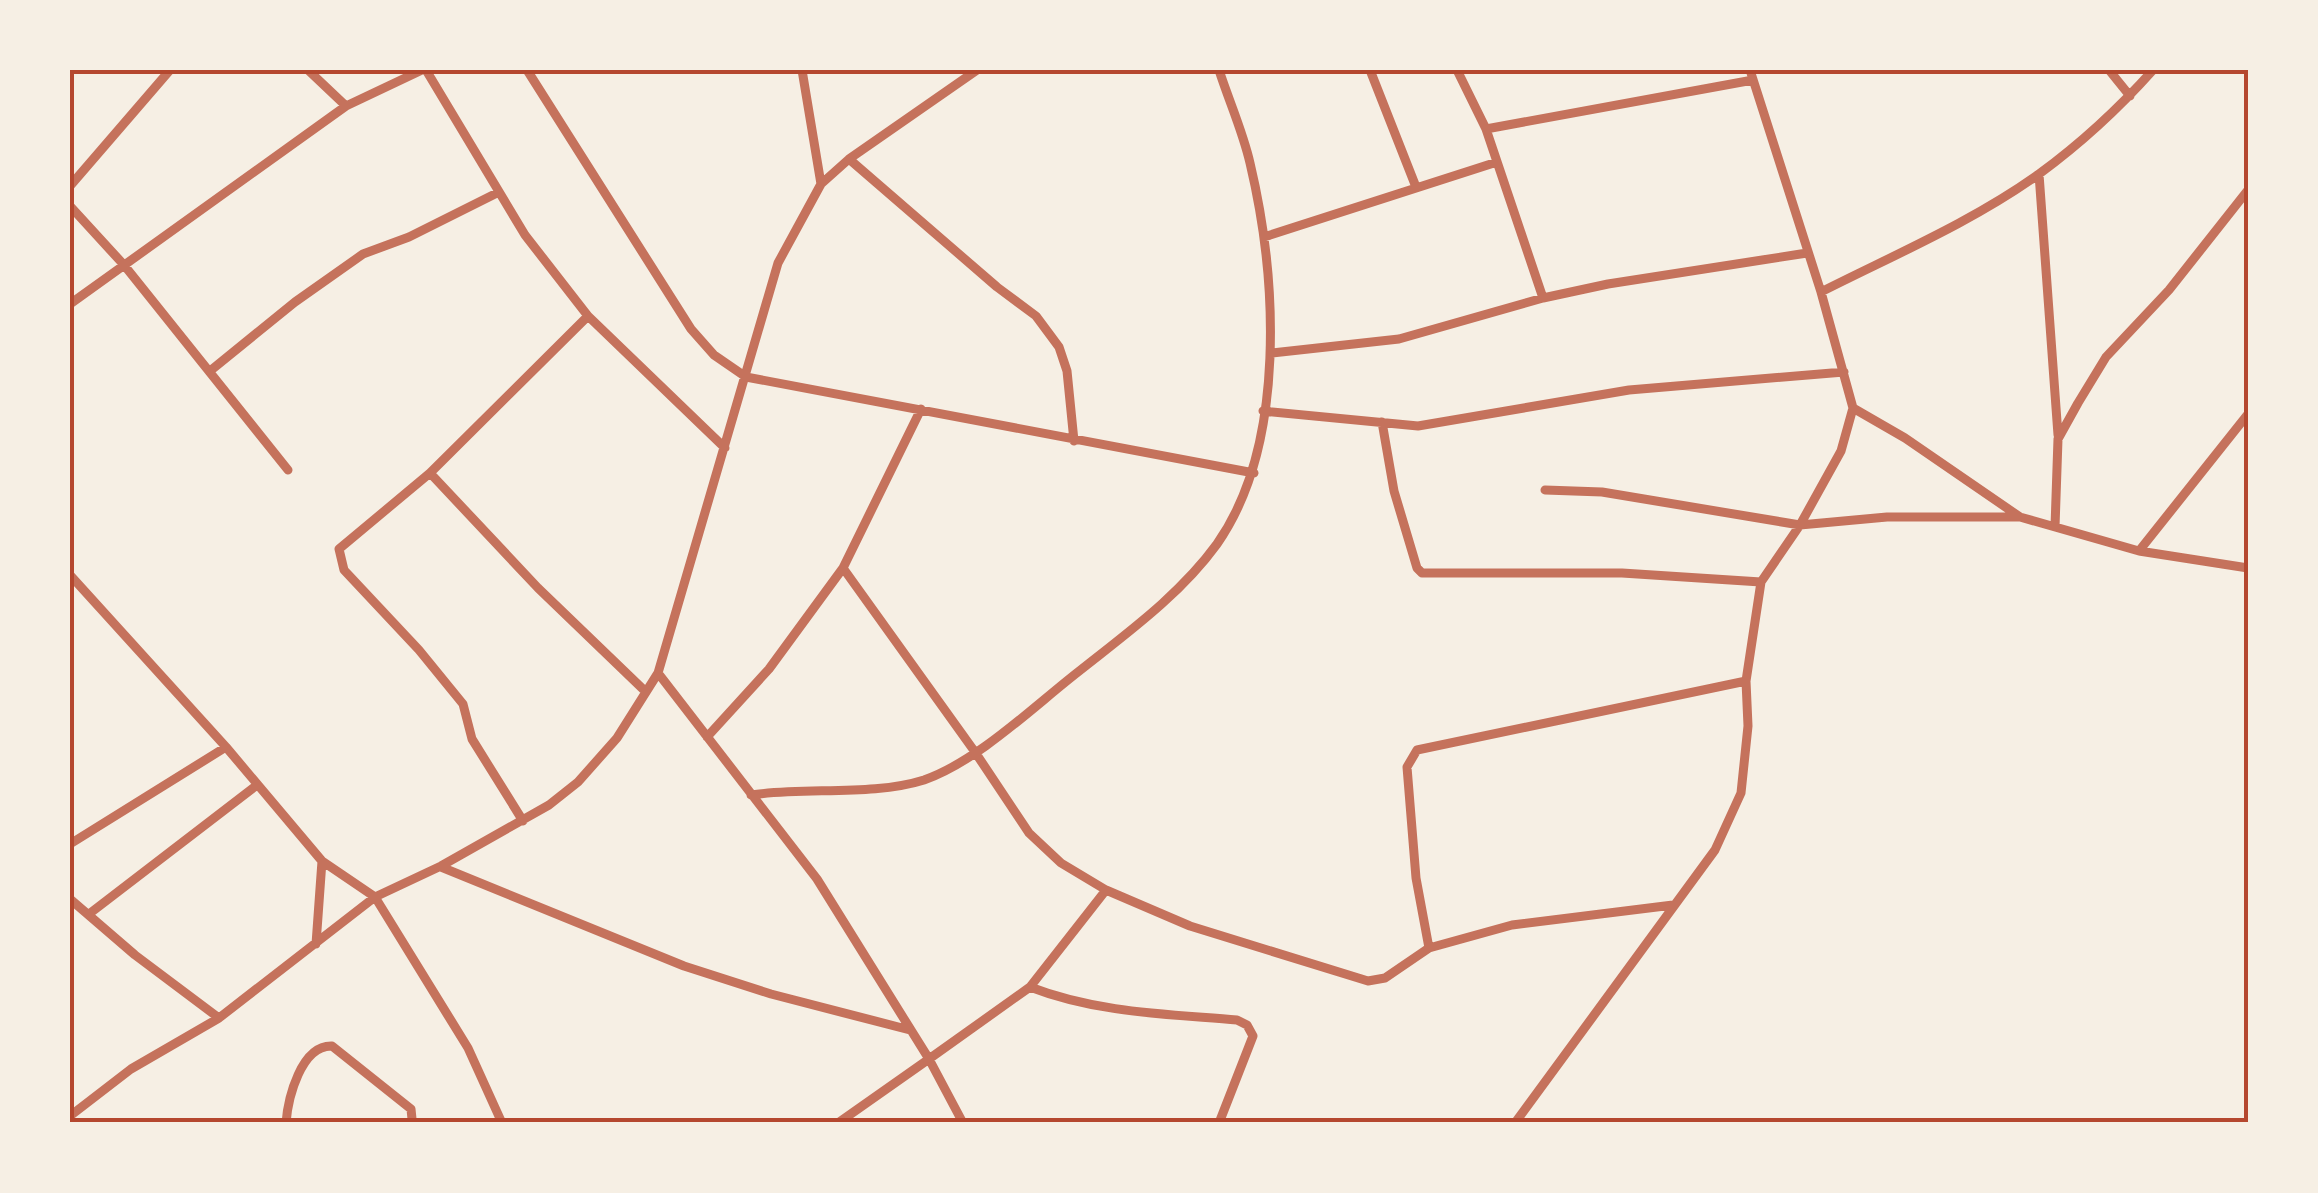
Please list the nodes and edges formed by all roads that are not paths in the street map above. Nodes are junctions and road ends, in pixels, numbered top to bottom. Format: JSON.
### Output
{"nodes":[{"id":1,"x":170,"y":70,"type":"edge"},
{"id":2,"x":308,"y":70,"type":"edge"},
{"id":3,"x":424,"y":70,"type":"edge"},
{"id":4,"x":527,"y":70,"type":"edge"},
{"id":5,"x":802,"y":70,"type":"edge"},
{"id":6,"x":977,"y":70,"type":"edge"},
{"id":7,"x":1219,"y":70,"type":"edge"},
{"id":8,"x":1370,"y":70,"type":"edge"},
{"id":9,"x":1457,"y":70,"type":"edge"},
{"id":10,"x":2110,"y":70,"type":"edge"},
{"id":11,"x":2154,"y":70,"type":"edge"},
{"id":12,"x":1752,"y":75,"type":"edge"},
{"id":13,"x":2130,"y":96,"type":"junction"},
{"id":14,"x":346,"y":106,"type":"junction"},
{"id":15,"x":1486,"y":129,"type":"junction"},
{"id":16,"x":849,"y":159,"type":"junction"},
{"id":17,"x":1497,"y":162,"type":"junction"},
{"id":18,"x":2040,"y":174,"type":"junction"},
{"id":19,"x":821,"y":184,"type":"junction"},
{"id":20,"x":70,"y":186,"type":"edge"},
{"id":21,"x":1416,"y":187,"type":"junction"},
{"id":22,"x":2248,"y":190,"type":"edge"},
{"id":23,"x":498,"y":192,"type":"junction"},
{"id":24,"x":70,"y":206,"type":"edge"},
{"id":25,"x":1264,"y":237,"type":"junction"},
{"id":26,"x":1807,"y":253,"type":"junction"},
{"id":27,"x":124,"y":265,"type":"junction"},
{"id":28,"x":1821,"y":292,"type":"junction"},
{"id":29,"x":1543,"y":298,"type":"junction"},
{"id":30,"x":70,"y":304,"type":"edge"},
{"id":31,"x":588,"y":316,"type":"junction"},
{"id":32,"x":1272,"y":353,"type":"junction"},
{"id":33,"x":210,"y":371,"type":"junction"},
{"id":34,"x":1844,"y":372,"type":"junction"},
{"id":35,"x":746,"y":377,"type":"junction"},
{"id":36,"x":1853,"y":408,"type":"junction"},
{"id":37,"x":920,"y":409,"type":"junction"},
{"id":38,"x":1263,"y":411,"type":"junction"},
{"id":39,"x":2248,"y":414,"type":"edge"},
{"id":40,"x":1382,"y":422,"type":"junction"},
{"id":41,"x":2058,"y":439,"type":"junction"},
{"id":42,"x":1074,"y":441,"type":"junction"},
{"id":43,"x":725,"y":448,"type":"junction"},
{"id":44,"x":288,"y":470,"type":"dead end"},
{"id":45,"x":430,"y":472,"type":"junction"},
{"id":46,"x":1254,"y":473,"type":"junction"},
{"id":47,"x":1545,"y":490,"type":"dead end"},
{"id":48,"x":2020,"y":517,"type":"junction"},
{"id":49,"x":1800,"y":525,"type":"junction"},
{"id":50,"x":2055,"y":528,"type":"junction"},
{"id":51,"x":2139,"y":551,"type":"junction"},
{"id":52,"x":842,"y":568,"type":"junction"},
{"id":53,"x":2248,"y":568,"type":"edge"},
{"id":54,"x":70,"y":574,"type":"edge"},
{"id":55,"x":1761,"y":582,"type":"junction"},
{"id":56,"x":658,"y":673,"type":"junction"},
{"id":57,"x":1746,"y":681,"type":"junction"},
{"id":58,"x":646,"y":692,"type":"junction"},
{"id":59,"x":707,"y":737,"type":"junction"},
{"id":60,"x":226,"y":748,"type":"junction"},
{"id":61,"x":975,"y":752,"type":"junction"},
{"id":62,"x":258,"y":785,"type":"junction"},
{"id":63,"x":751,"y":795,"type":"junction"},
{"id":64,"x":524,"y":821,"type":"junction"},
{"id":65,"x":70,"y":844,"type":"edge"},
{"id":66,"x":322,"y":862,"type":"junction"},
{"id":67,"x":441,"y":866,"type":"junction"},
{"id":68,"x":1106,"y":890,"type":"junction"},
{"id":69,"x":375,"y":897,"type":"junction"},
{"id":70,"x":70,"y":899,"type":"edge"},
{"id":71,"x":1673,"y":906,"type":"junction"},
{"id":72,"x":90,"y":914,"type":"junction"},
{"id":73,"x":316,"y":944,"type":"junction"},
{"id":74,"x":1429,"y":948,"type":"junction"},
{"id":75,"x":1030,"y":987,"type":"junction"},
{"id":76,"x":219,"y":1018,"type":"junction"},
{"id":77,"x":910,"y":1030,"type":"junction"},
{"id":78,"x":929,"y":1059,"type":"junction"},
{"id":79,"x":70,"y":1116,"type":"edge"},
{"id":80,"x":962,"y":1122,"type":"edge"},
{"id":81,"x":286,"y":1123,"type":"edge"},
{"id":82,"x":408,"y":1123,"type":"edge"},
{"id":83,"x":502,"y":1123,"type":"edge"},
{"id":84,"x":838,"y":1123,"type":"edge"},
{"id":85,"x":1219,"y":1123,"type":"edge"},
{"id":86,"x":1515,"y":1123,"type":"edge"}],
"edges":[{"from":1,"to":20,"type":"street"},
{"from":2,"to":14,"type":"street"},
{"from":3,"to":14,"type":"street"},
{"from":3,"to":23,"type":"street"},
{"from":4,"to":35,"type":"street"},
{"from":5,"to":19,"type":"street"},
{"from":6,"to":16,"type":"street"},
{"from":7,"to":25,"type":"street"},
{"from":8,"to":21,"type":"street"},
{"from":9,"to":15,"type":"street"},
{"from":10,"to":13,"type":"street"},
{"from":11,"to":13,"type":"street"},
{"from":12,"to":15,"type":"street"},
{"from":12,"to":26,"type":"street"},
{"from":13,"to":18,"type":"street"},
{"from":14,"to":27,"type":"street"},
{"from":15,"to":17,"type":"street"},
{"from":16,"to":19,"type":"street"},
{"from":16,"to":42,"type":"street"},
{"from":17,"to":21,"type":"street"},
{"from":17,"to":29,"type":"street"},
{"from":18,"to":28,"type":"street"},
{"from":18,"to":41,"type":"street"},
{"from":19,"to":35,"type":"street"},
{"from":21,"to":25,"type":"street"},
{"from":22,"to":41,"type":"street"},
{"from":23,"to":31,"type":"street"},
{"from":23,"to":33,"type":"street"},
{"from":24,"to":27,"type":"street"},
{"from":25,"to":32,"type":"street"},
{"from":26,"to":28,"type":"street"},
{"from":26,"to":29,"type":"street"},
{"from":27,"to":30,"type":"street"},
{"from":27,"to":33,"type":"street"},
{"from":28,"to":34,"type":"street"},
{"from":29,"to":32,"type":"street"},
{"from":31,"to":43,"type":"street"},
{"from":31,"to":45,"type":"street"},
{"from":32,"to":38,"type":"street"},
{"from":33,"to":44,"type":"street"},
{"from":34,"to":36,"type":"street"},
{"from":34,"to":40,"type":"street"},
{"from":35,"to":37,"type":"street"},
{"from":35,"to":43,"type":"street"},
{"from":36,"to":48,"type":"street"},
{"from":36,"to":49,"type":"street"},
{"from":37,"to":42,"type":"street"},
{"from":37,"to":52,"type":"street"},
{"from":38,"to":40,"type":"street"},
{"from":38,"to":46,"type":"street"},
{"from":39,"to":51,"type":"street"},
{"from":40,"to":55,"type":"street"},
{"from":41,"to":50,"type":"street"},
{"from":42,"to":46,"type":"street"},
{"from":43,"to":56,"type":"street"},
{"from":45,"to":58,"type":"street"},
{"from":45,"to":64,"type":"street"},
{"from":46,"to":61,"type":"street"},
{"from":47,"to":49,"type":"street"},
{"from":48,"to":49,"type":"street"},
{"from":48,"to":50,"type":"street"},
{"from":49,"to":55,"type":"street"},
{"from":50,"to":51,"type":"street"},
{"from":51,"to":53,"type":"street"},
{"from":52,"to":59,"type":"street"},
{"from":52,"to":61,"type":"street"},
{"from":54,"to":60,"type":"street"},
{"from":55,"to":57,"type":"street"},
{"from":56,"to":58,"type":"street"},
{"from":56,"to":59,"type":"street"},
{"from":57,"to":71,"type":"street"},
{"from":57,"to":74,"type":"street"},
{"from":58,"to":64,"type":"street"},
{"from":59,"to":63,"type":"street"},
{"from":60,"to":62,"type":"street"},
{"from":60,"to":65,"type":"street"},
{"from":61,"to":63,"type":"street"},
{"from":61,"to":68,"type":"street"},
{"from":62,"to":66,"type":"street"},
{"from":62,"to":72,"type":"street"},
{"from":63,"to":77,"type":"street"},
{"from":64,"to":67,"type":"street"},
{"from":66,"to":69,"type":"street"},
{"from":66,"to":73,"type":"street"},
{"from":67,"to":69,"type":"street"},
{"from":67,"to":77,"type":"street"},
{"from":68,"to":74,"type":"street"},
{"from":68,"to":75,"type":"street"},
{"from":69,"to":73,"type":"street"},
{"from":69,"to":83,"type":"street"},
{"from":70,"to":72,"type":"street"},
{"from":71,"to":74,"type":"street"},
{"from":71,"to":86,"type":"street"},
{"from":72,"to":76,"type":"street"},
{"from":73,"to":76,"type":"street"},
{"from":75,"to":78,"type":"street"},
{"from":75,"to":85,"type":"street"},
{"from":76,"to":79,"type":"street"},
{"from":77,"to":78,"type":"street"},
{"from":78,"to":80,"type":"street"},
{"from":78,"to":84,"type":"street"},
{"from":81,"to":82,"type":"street"}]}
